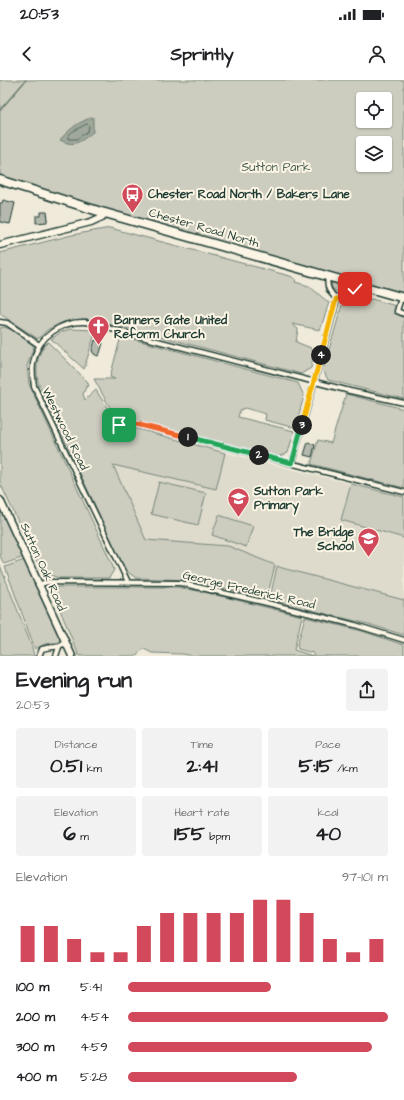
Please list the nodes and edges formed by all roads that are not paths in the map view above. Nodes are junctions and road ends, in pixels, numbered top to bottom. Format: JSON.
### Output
{"nodes":[{"id":1,"x":0,"y":180,"type":"edge"},
{"id":2,"x":102,"y":212,"type":"junction"},
{"id":3,"x":0,"y":245,"type":"edge"},
{"id":4,"x":328,"y":276,"type":"junction"},
{"id":5,"x":356,"y":283,"type":"junction"},
{"id":6,"x":403,"y":298,"type":"edge"},
{"id":7,"x":336,"y":299,"type":"junction"},
{"id":8,"x":404,"y":314,"type":"edge"},
{"id":9,"x":0,"y":322,"type":"edge"},
{"id":10,"x":39,"y":345,"type":"junction"},
{"id":11,"x":313,"y":382,"type":"junction"},
{"id":12,"x":404,"y":403,"type":"edge"},
{"id":13,"x":124,"y":421,"type":"dead end"},
{"id":14,"x":292,"y":463,"type":"junction"},
{"id":15,"x":404,"y":492,"type":"edge"},
{"id":16,"x":0,"y":500,"type":"edge"},
{"id":17,"x":128,"y":582,"type":"junction"},
{"id":18,"x":38,"y":585,"type":"junction"},
{"id":19,"x":404,"y":640,"type":"edge"},
{"id":20,"x":65,"y":643,"type":"junction"},
{"id":21,"x":59,"y":647,"type":"junction"},
{"id":22,"x":39,"y":656,"type":"edge"},
{"id":23,"x":56,"y":656,"type":"edge"},
{"id":24,"x":72,"y":656,"type":"edge"}],
"edges":[{"from":1,"to":2,"type":"highway","name":"Chester Road North"},
{"from":2,"to":3,"type":"main road"},
{"from":2,"to":4,"type":"highway","name":"Chester Road North"},
{"from":4,"to":5,"type":"highway","name":"Chester Road North"},
{"from":4,"to":7,"type":"street"},
{"from":5,"to":6,"type":"highway","name":"Chester Road North"},
{"from":5,"to":7,"type":"street"},
{"from":6,"to":8,"type":"street","name":"Chester Road North"},
{"from":7,"to":11,"type":"street"},
{"from":9,"to":10,"type":"street"},
{"from":10,"to":11,"type":"street","name":"Westwood Road"},
{"from":10,"to":17,"type":"street","name":"Westwood Road"},
{"from":11,"to":12,"type":"street","name":"Westwood Road"},
{"from":11,"to":14,"type":"street"},
{"from":13,"to":14,"type":"street"},
{"from":14,"to":15,"type":"street"},
{"from":16,"to":18,"type":"main road","name":"Sutton Oak Road"},
{"from":17,"to":18,"type":"street","name":"George Frederick Road"},
{"from":17,"to":19,"type":"street","name":"George Frederick Road"},
{"from":18,"to":20,"type":"main road","name":"Sutton Oak Road"},
{"from":20,"to":21,"type":"street"},
{"from":20,"to":24,"type":"main road","name":"Sutton Oak Road"},
{"from":21,"to":22,"type":"street"},
{"from":21,"to":23,"type":"street"}]}
